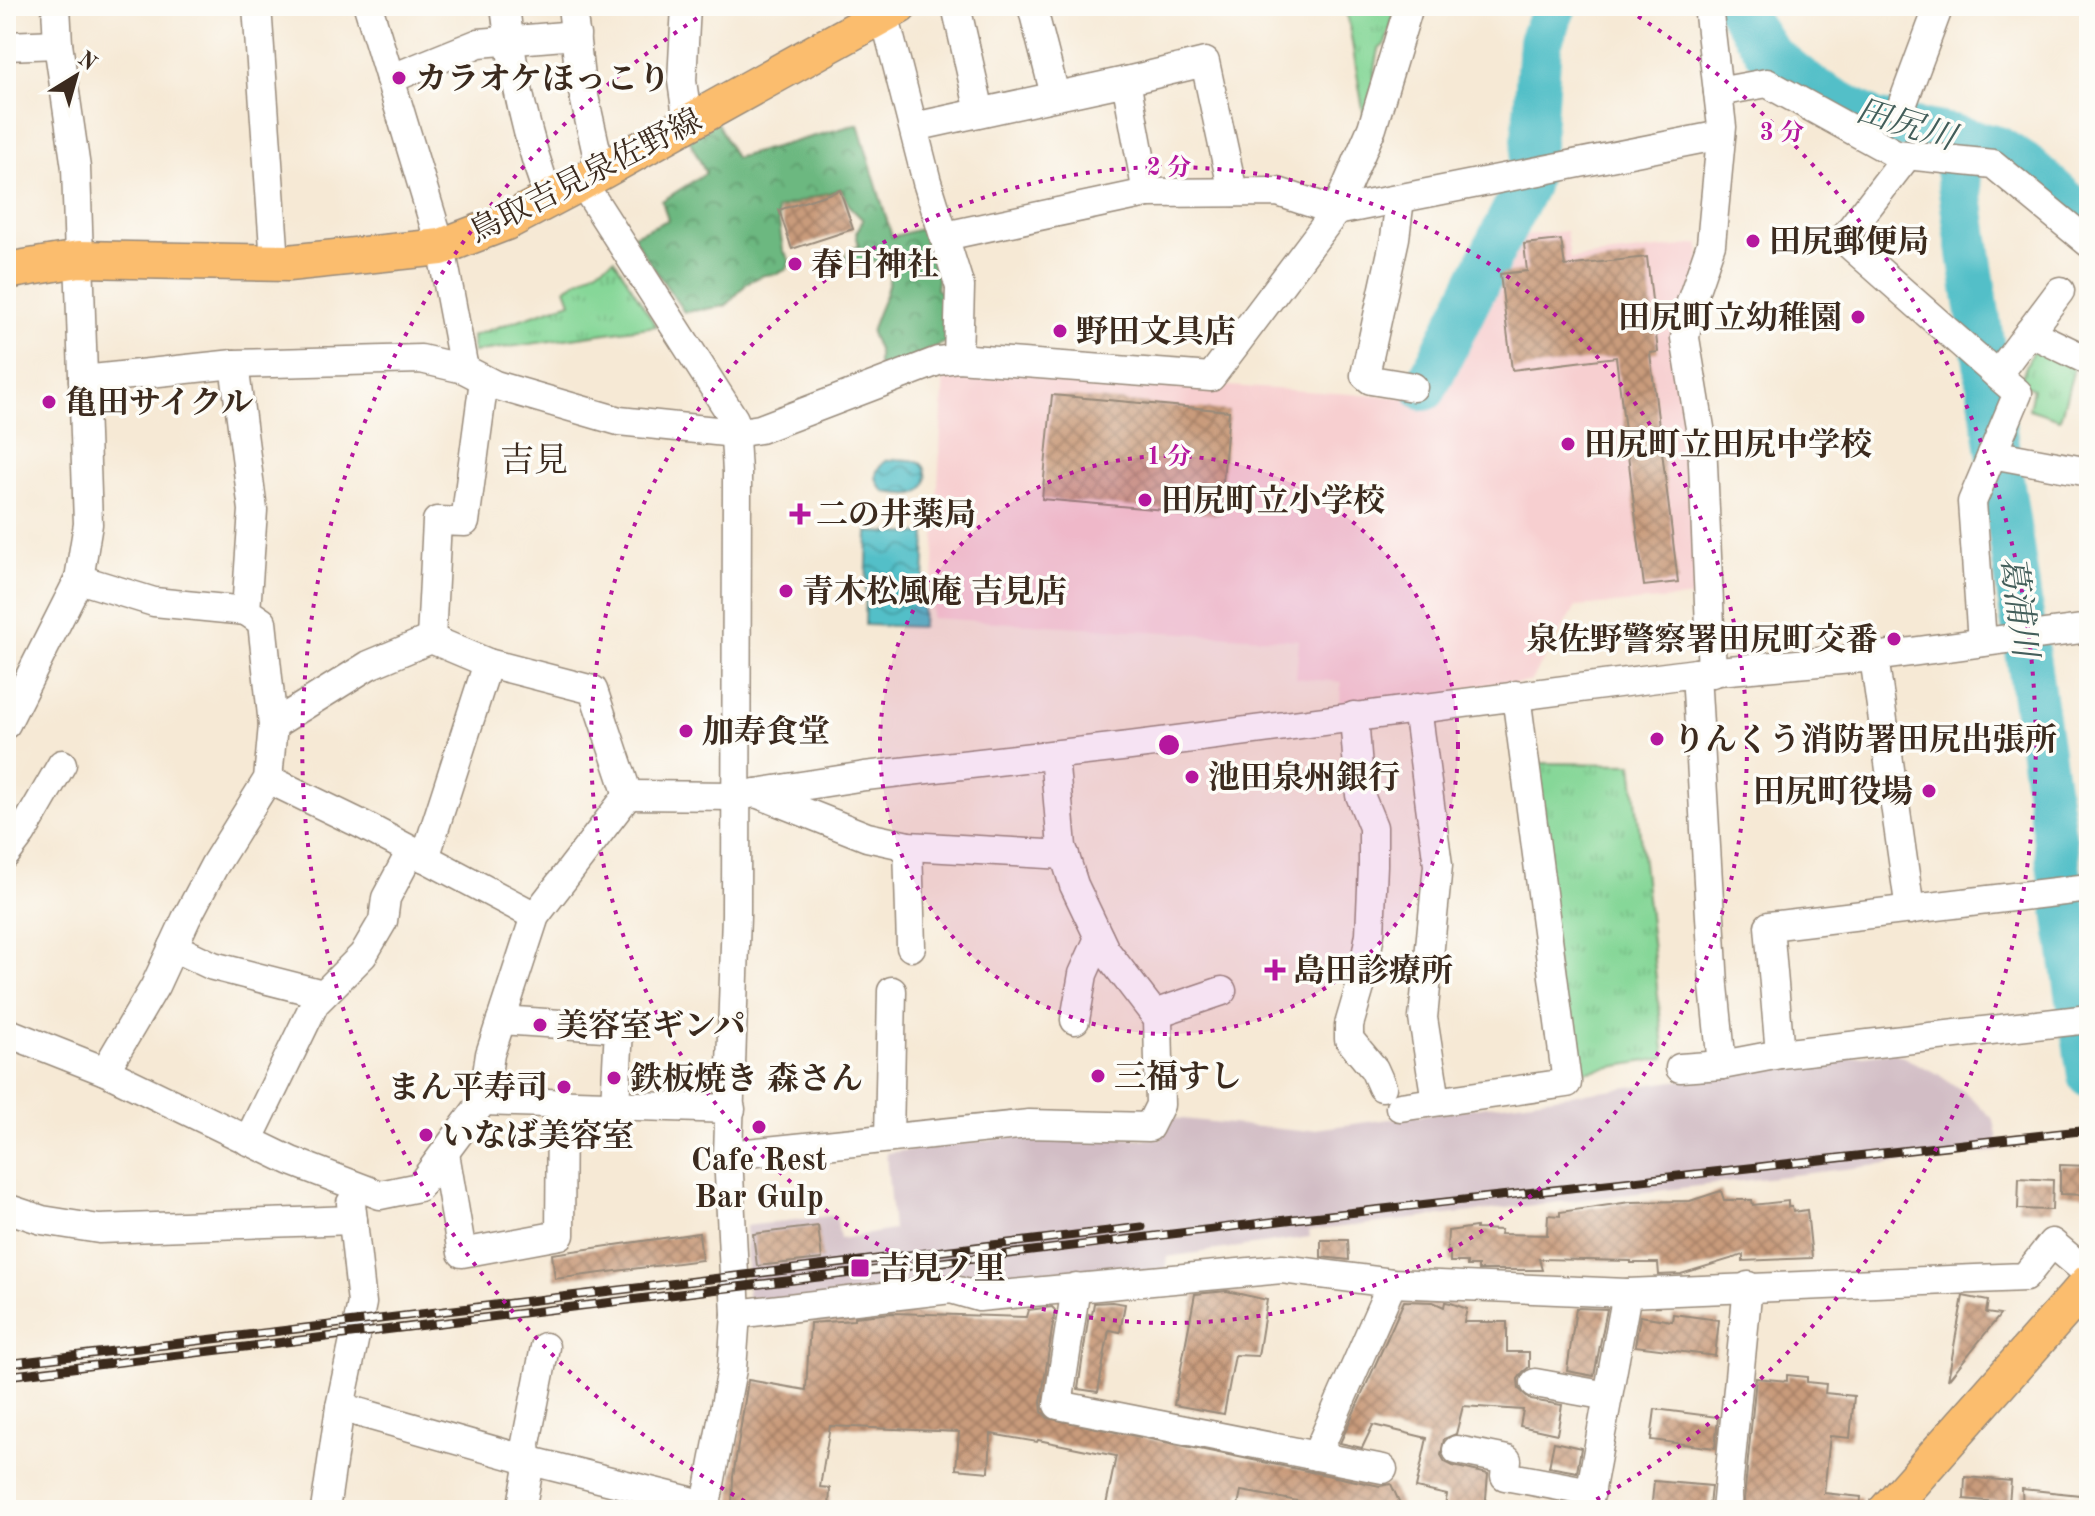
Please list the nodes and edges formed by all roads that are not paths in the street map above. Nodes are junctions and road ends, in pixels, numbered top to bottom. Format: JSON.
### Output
{"nodes":[{"id":1,"x":56,"y":6,"type":"edge"},
{"id":2,"x":257,"y":6,"type":"edge"},
{"id":3,"x":368,"y":6,"type":"edge"},
{"id":4,"x":505,"y":6,"type":"edge"},
{"id":5,"x":572,"y":6,"type":"edge"},
{"id":6,"x":686,"y":6,"type":"edge"},
{"id":7,"x":956,"y":6,"type":"edge"},
{"id":8,"x":1032,"y":6,"type":"edge"},
{"id":9,"x":1409,"y":6,"type":"edge"},
{"id":10,"x":1708,"y":6,"type":"edge"},
{"id":11,"x":1939,"y":6,"type":"edge"},
{"id":12,"x":888,"y":9,"type":"edge"},
{"id":13,"x":576,"y":35,"type":"junction"},
{"id":14,"x":509,"y":40,"type":"junction"},
{"id":15,"x":58,"y":44,"type":"junction"},
{"id":16,"x":6,"y":46,"type":"edge"},
{"id":17,"x":390,"y":79,"type":"junction"},
{"id":18,"x":1126,"y":81,"type":"junction"},
{"id":19,"x":1718,"y":92,"type":"junction"},
{"id":20,"x":1055,"y":95,"type":"junction"},
{"id":21,"x":1901,"y":108,"type":"dead end"},
{"id":22,"x":980,"y":112,"type":"junction"},
{"id":23,"x":688,"y":123,"type":"junction"},
{"id":24,"x":914,"y":127,"type":"junction"},
{"id":25,"x":1721,"y":135,"type":"junction"},
{"id":26,"x":1907,"y":156,"type":"junction"},
{"id":27,"x":592,"y":177,"type":"junction"},
{"id":28,"x":1233,"y":192,"type":"junction"},
{"id":29,"x":1147,"y":193,"type":"junction"},
{"id":30,"x":549,"y":198,"type":"junction"},
{"id":31,"x":1400,"y":199,"type":"junction"},
{"id":32,"x":1336,"y":211,"type":"junction"},
{"id":33,"x":945,"y":236,"type":"junction"},
{"id":34,"x":2089,"y":243,"type":"edge"},
{"id":35,"x":441,"y":247,"type":"junction"},
{"id":36,"x":79,"y":259,"type":"junction"},
{"id":37,"x":275,"y":262,"type":"junction"},
{"id":38,"x":6,"y":271,"type":"edge"},
{"id":39,"x":2060,"y":291,"type":"dead end"},
{"id":40,"x":2029,"y":332,"type":"junction"},
{"id":41,"x":958,"y":358,"type":"junction"},
{"id":42,"x":2089,"y":361,"type":"edge"},
{"id":43,"x":234,"y":364,"type":"junction"},
{"id":44,"x":474,"y":374,"type":"junction"},
{"id":45,"x":1997,"y":375,"type":"junction"},
{"id":46,"x":83,"y":380,"type":"junction"},
{"id":47,"x":1413,"y":387,"type":"dead end"},
{"id":48,"x":735,"y":433,"type":"junction"},
{"id":49,"x":1992,"y":454,"type":"junction"},
{"id":50,"x":2089,"y":472,"type":"edge"},
{"id":51,"x":79,"y":579,"type":"junction"},
{"id":52,"x":246,"y":611,"type":"junction"},
{"id":53,"x":2089,"y":628,"type":"edge"},
{"id":54,"x":431,"y":639,"type":"junction"},
{"id":55,"x":1982,"y":642,"type":"junction"},
{"id":56,"x":1874,"y":657,"type":"junction"},
{"id":57,"x":488,"y":663,"type":"junction"},
{"id":58,"x":1704,"y":673,"type":"junction"},
{"id":59,"x":1516,"y":695,"type":"junction"},
{"id":60,"x":1417,"y":708,"type":"junction"},
{"id":61,"x":1354,"y":716,"type":"junction"},
{"id":62,"x":6,"y":722,"type":"edge"},
{"id":63,"x":273,"y":725,"type":"junction"},
{"id":64,"x":1054,"y":755,"type":"junction"},
{"id":65,"x":62,"y":764,"type":"dead end"},
{"id":66,"x":268,"y":779,"type":"junction"},
{"id":67,"x":628,"y":795,"type":"junction"},
{"id":68,"x":746,"y":795,"type":"junction"},
{"id":69,"x":908,"y":846,"type":"junction"},
{"id":70,"x":6,"y":854,"type":"edge"},
{"id":71,"x":418,"y":854,"type":"junction"},
{"id":72,"x":1065,"y":855,"type":"junction"},
{"id":73,"x":2089,"y":888,"type":"edge"},
{"id":74,"x":1910,"y":910,"type":"junction"},
{"id":75,"x":535,"y":916,"type":"junction"},
{"id":76,"x":1099,"y":938,"type":"junction"},
{"id":77,"x":173,"y":947,"type":"junction"},
{"id":78,"x":911,"y":947,"type":"dead end"},
{"id":79,"x":892,"y":991,"type":"dead end"},
{"id":80,"x":1222,"y":991,"type":"dead end"},
{"id":81,"x":323,"y":994,"type":"junction"},
{"id":82,"x":1154,"y":1014,"type":"junction"},
{"id":83,"x":2089,"y":1019,"type":"edge"},
{"id":84,"x":501,"y":1020,"type":"junction"},
{"id":85,"x":1075,"y":1020,"type":"dead end"},
{"id":86,"x":6,"y":1032,"type":"edge"},
{"id":87,"x":1780,"y":1054,"type":"junction"},
{"id":88,"x":1722,"y":1065,"type":"junction"},
{"id":89,"x":1680,"y":1068,"type":"dead end"},
{"id":90,"x":105,"y":1071,"type":"junction"},
{"id":91,"x":483,"y":1101,"type":"junction"},
{"id":92,"x":1436,"y":1101,"type":"junction"},
{"id":93,"x":561,"y":1104,"type":"junction"},
{"id":94,"x":615,"y":1105,"type":"junction"},
{"id":95,"x":731,"y":1109,"type":"junction"},
{"id":96,"x":889,"y":1138,"type":"junction"},
{"id":97,"x":248,"y":1141,"type":"junction"},
{"id":98,"x":445,"y":1153,"type":"junction"},
{"id":99,"x":728,"y":1155,"type":"junction"},
{"id":100,"x":349,"y":1183,"type":"junction"},
{"id":101,"x":6,"y":1208,"type":"edge"},
{"id":102,"x":353,"y":1220,"type":"junction"},
{"id":103,"x":2088,"y":1280,"type":"edge"},
{"id":104,"x":1392,"y":1283,"type":"junction"},
{"id":105,"x":1748,"y":1286,"type":"junction"},
{"id":106,"x":1076,"y":1287,"type":"junction"},
{"id":107,"x":1627,"y":1293,"type":"junction"},
{"id":108,"x":736,"y":1314,"type":"junction"},
{"id":109,"x":545,"y":1347,"type":"dead end"},
{"id":110,"x":1535,"y":1383,"type":"dead end"},
{"id":111,"x":1608,"y":1396,"type":"junction"},
{"id":112,"x":340,"y":1407,"type":"junction"},
{"id":113,"x":1457,"y":1450,"type":"dead end"},
{"id":114,"x":1316,"y":1456,"type":"junction"},
{"id":115,"x":527,"y":1460,"type":"junction"},
{"id":116,"x":1383,"y":1469,"type":"dead end"},
{"id":117,"x":1589,"y":1501,"type":"edge"},
{"id":118,"x":706,"y":1507,"type":"edge"},
{"id":119,"x":325,"y":1510,"type":"edge"},
{"id":120,"x":521,"y":1510,"type":"edge"},
{"id":121,"x":1726,"y":1510,"type":"edge"},
{"id":122,"x":1887,"y":1510,"type":"edge"}],
"edges":[{"from":1,"to":15,"type":"street"},
{"from":2,"to":37,"type":"street"},
{"from":3,"to":17,"type":"street"},
{"from":4,"to":14,"type":"street"},
{"from":5,"to":13,"type":"street"},
{"from":6,"to":23,"type":"street"},
{"from":7,"to":22,"type":"street"},
{"from":8,"to":20,"type":"street"},
{"from":9,"to":32,"type":"street"},
{"from":10,"to":19,"type":"street"},
{"from":11,"to":21,"type":"street"},
{"from":12,"to":23,"type":"main road","name":"鳥取吉見泉佐野線"},
{"from":12,"to":24,"type":"street"},
{"from":13,"to":14,"type":"street"},
{"from":13,"to":27,"type":"street"},
{"from":14,"to":17,"type":"street"},
{"from":14,"to":30,"type":"street"},
{"from":15,"to":16,"type":"street"},
{"from":15,"to":36,"type":"street"},
{"from":17,"to":35,"type":"street"},
{"from":18,"to":20,"type":"street"},
{"from":18,"to":28,"type":"street"},
{"from":18,"to":29,"type":"street"},
{"from":19,"to":25,"type":"street"},
{"from":19,"to":26,"type":"street"},
{"from":20,"to":22,"type":"street"},
{"from":22,"to":24,"type":"street"},
{"from":23,"to":27,"type":"main road","name":"鳥取吉見泉佐野線"},
{"from":24,"to":33,"type":"street"},
{"from":25,"to":31,"type":"street"},
{"from":25,"to":58,"type":"street"},
{"from":26,"to":34,"type":"street"},
{"from":26,"to":45,"type":"street"},
{"from":27,"to":30,"type":"main road","name":"鳥取吉見泉佐野線"},
{"from":27,"to":48,"type":"street"},
{"from":28,"to":29,"type":"street"},
{"from":28,"to":32,"type":"street"},
{"from":29,"to":33,"type":"street"},
{"from":30,"to":35,"type":"main road","name":"鳥取吉見泉佐野線"},
{"from":31,"to":32,"type":"street"},
{"from":31,"to":47,"type":"street"},
{"from":32,"to":41,"type":"street"},
{"from":33,"to":41,"type":"street"},
{"from":35,"to":37,"type":"main road","name":"鳥取吉見泉佐野線"},
{"from":35,"to":44,"type":"street"},
{"from":36,"to":37,"type":"main road","name":"鳥取吉見泉佐野線"},
{"from":36,"to":38,"type":"main road","name":"鳥取吉見泉佐野線"},
{"from":36,"to":46,"type":"street"},
{"from":39,"to":40,"type":"street"},
{"from":40,"to":42,"type":"street"},
{"from":40,"to":45,"type":"street"},
{"from":41,"to":48,"type":"street"},
{"from":43,"to":44,"type":"street"},
{"from":43,"to":46,"type":"street"},
{"from":43,"to":52,"type":"street"},
{"from":44,"to":48,"type":"street"},
{"from":44,"to":54,"type":"street"},
{"from":45,"to":49,"type":"street"},
{"from":46,"to":51,"type":"street"},
{"from":48,"to":68,"type":"street"},
{"from":49,"to":50,"type":"street"},
{"from":49,"to":55,"type":"street"},
{"from":51,"to":52,"type":"street"},
{"from":51,"to":62,"type":"street"},
{"from":52,"to":63,"type":"street"},
{"from":53,"to":55,"type":"street"},
{"from":54,"to":57,"type":"street"},
{"from":54,"to":63,"type":"street"},
{"from":55,"to":56,"type":"street"},
{"from":56,"to":58,"type":"street"},
{"from":56,"to":74,"type":"street"},
{"from":57,"to":67,"type":"street"},
{"from":57,"to":71,"type":"street"},
{"from":58,"to":59,"type":"street"},
{"from":58,"to":88,"type":"street"},
{"from":59,"to":60,"type":"street"},
{"from":59,"to":92,"type":"street"},
{"from":60,"to":61,"type":"street"},
{"from":60,"to":92,"type":"street"},
{"from":61,"to":64,"type":"street"},
{"from":61,"to":92,"type":"street"},
{"from":63,"to":66,"type":"street"},
{"from":64,"to":68,"type":"street"},
{"from":64,"to":72,"type":"street"},
{"from":65,"to":70,"type":"street"},
{"from":66,"to":71,"type":"street"},
{"from":66,"to":77,"type":"street"},
{"from":67,"to":68,"type":"street"},
{"from":67,"to":75,"type":"street"},
{"from":68,"to":69,"type":"street"},
{"from":68,"to":95,"type":"street"},
{"from":69,"to":72,"type":"street"},
{"from":69,"to":78,"type":"street"},
{"from":71,"to":75,"type":"street"},
{"from":71,"to":81,"type":"street"},
{"from":72,"to":76,"type":"street"},
{"from":73,"to":74,"type":"street"},
{"from":74,"to":87,"type":"street"},
{"from":75,"to":84,"type":"street"},
{"from":76,"to":82,"type":"street"},
{"from":76,"to":85,"type":"street"},
{"from":77,"to":81,"type":"street"},
{"from":77,"to":90,"type":"street"},
{"from":79,"to":96,"type":"street"},
{"from":80,"to":82,"type":"street"},
{"from":81,"to":97,"type":"street"},
{"from":82,"to":96,"type":"street"},
{"from":83,"to":87,"type":"street"},
{"from":84,"to":91,"type":"street"},
{"from":84,"to":94,"type":"street"},
{"from":86,"to":90,"type":"street"},
{"from":87,"to":88,"type":"street"},
{"from":88,"to":89,"type":"street"},
{"from":90,"to":97,"type":"street"},
{"from":91,"to":93,"type":"street"},
{"from":91,"to":98,"type":"street"},
{"from":93,"to":94,"type":"street"},
{"from":93,"to":98,"type":"street"},
{"from":94,"to":95,"type":"street"},
{"from":95,"to":99,"type":"street"},
{"from":96,"to":99,"type":"street"},
{"from":97,"to":100,"type":"street"},
{"from":98,"to":100,"type":"street"},
{"from":99,"to":108,"type":"street"},
{"from":100,"to":102,"type":"street"},
{"from":101,"to":102,"type":"street"},
{"from":102,"to":112,"type":"street"},
{"from":103,"to":105,"type":"street"},
{"from":103,"to":122,"type":"main road"},
{"from":104,"to":106,"type":"street"},
{"from":104,"to":107,"type":"street"},
{"from":104,"to":114,"type":"street"},
{"from":105,"to":107,"type":"street"},
{"from":105,"to":121,"type":"street"},
{"from":106,"to":108,"type":"street"},
{"from":106,"to":114,"type":"street"},
{"from":107,"to":111,"type":"street"},
{"from":108,"to":118,"type":"street"},
{"from":109,"to":115,"type":"street"},
{"from":110,"to":111,"type":"street"},
{"from":111,"to":117,"type":"street"},
{"from":112,"to":115,"type":"street"},
{"from":112,"to":119,"type":"street"},
{"from":113,"to":117,"type":"street"},
{"from":114,"to":116,"type":"street"},
{"from":115,"to":118,"type":"street"},
{"from":115,"to":120,"type":"street"}]}
